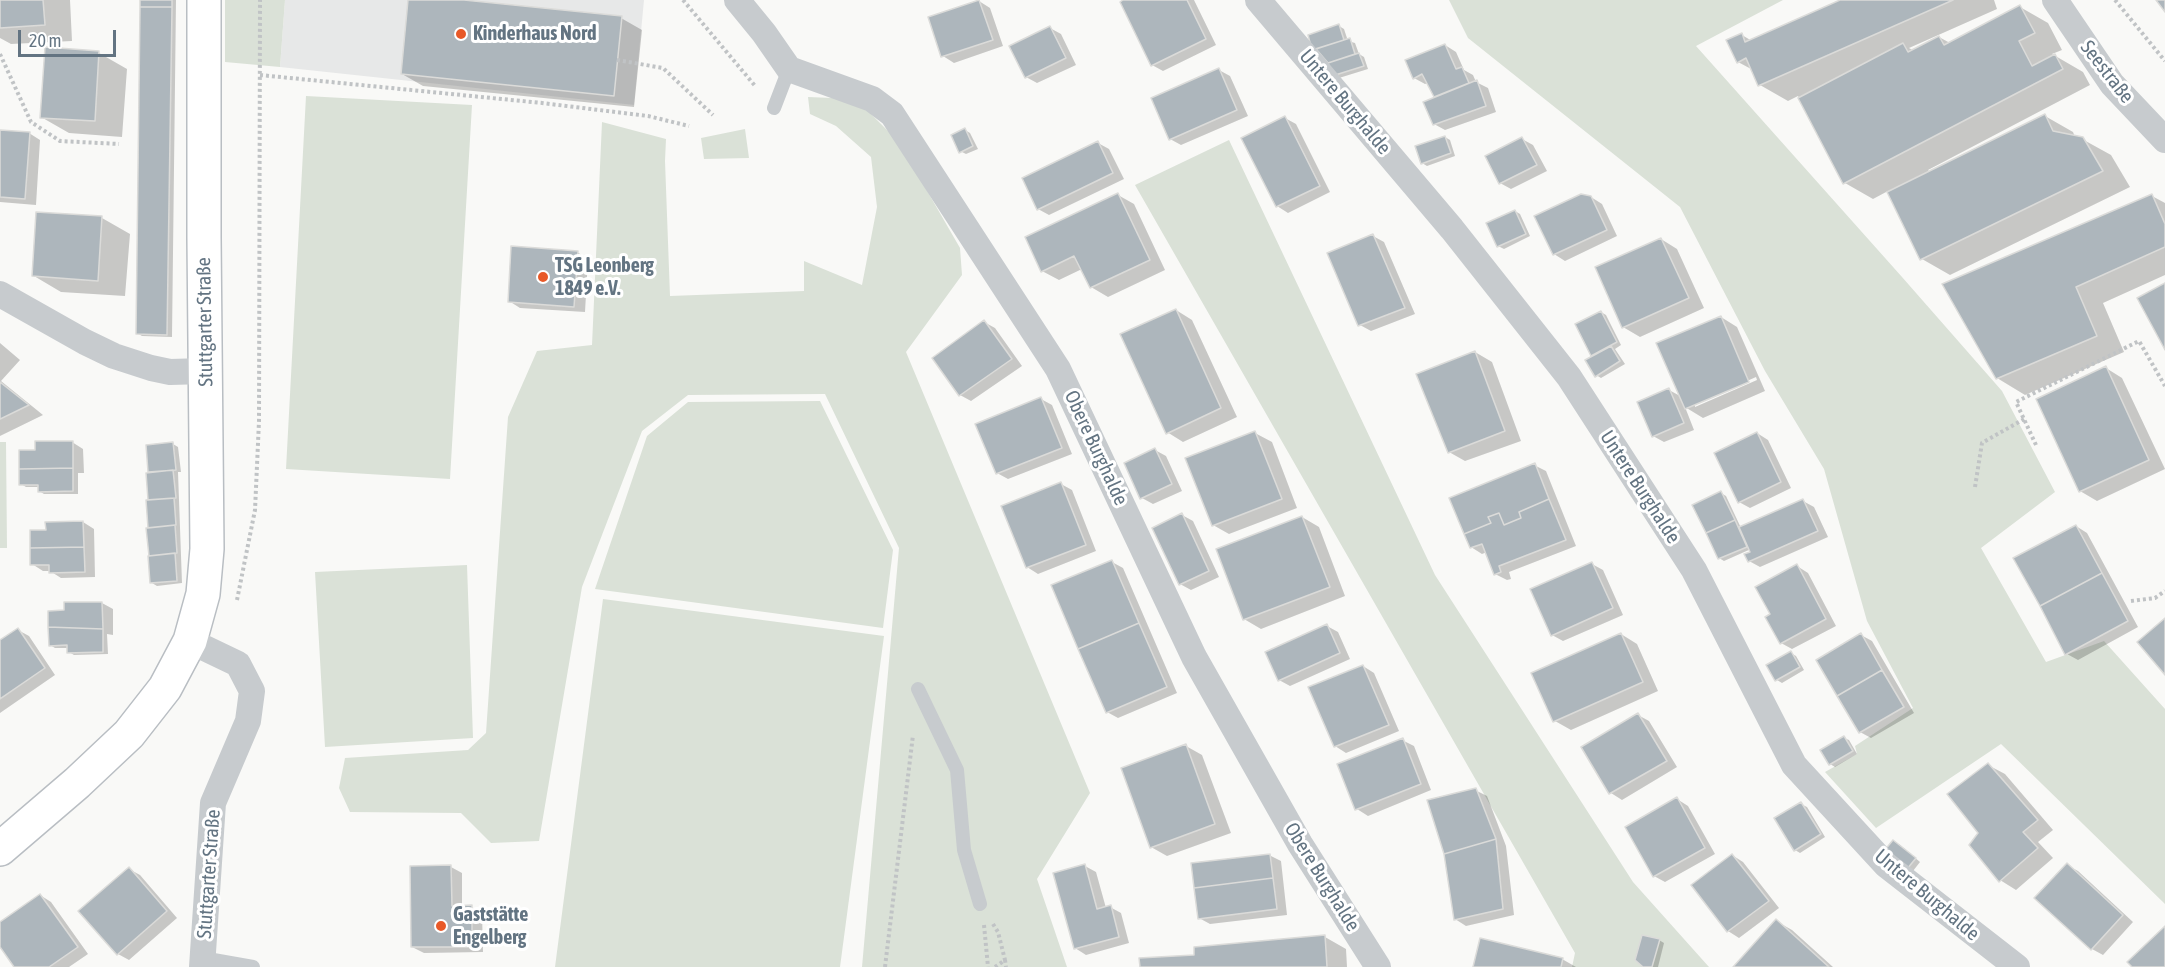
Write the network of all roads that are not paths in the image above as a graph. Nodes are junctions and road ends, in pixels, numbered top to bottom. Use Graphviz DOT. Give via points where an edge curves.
graph roads {
  1 [pos="204,0"];
  2 [pos="737,0"];
  3 [pos="1258,0"];
  4 [pos="2055,0"];
  5 [pos="789,69"];
  6 [pos="774,108"];
  7 [pos="2165,140"];
  8 [pos="0,294"];
  9 [pos="205,371"];
  10 [pos="190,641"];
  11 [pos="918,689"];
  12 [pos="0,849"];
  13 [pos="980,904"];
  14 [pos="202,963"];
  15 [pos="253,967"];
  16 [pos="1378,967"];
  17 [pos="2017,967"];
  1 -- 9 [label="main road, Stuttgarter Straße"];
  2 -- 5 [label="street"];
  3 -- 17 [label="street, Untere Burghalde" via="1452,230 1569,377 1694,570 1794,765 1886,865"];
  4 -- 7 [label="street, Seestraße" via="2112,84"];
  5 -- 6 [label="lane"];
  5 -- 16 [label="street, Obere Burghalde" via="872,99 892,114 1058,369 1194,657 1300,844"];
  8 -- 9 [label="street" via="114,356 170,372"];
  9 -- 10 [label="main road, Stuttgarter Straße" via="207,549 203,594"];
  10 -- 12 [label="main road, Stuttgarter Straße" via="165,688 129,734"];
  10 -- 14 [label="street, Stuttgarter Straße" via="238,664 252,691 248,720 213,802"];
  11 -- 13 [label="lane" via="957,770 964,850"];
  14 -- 15 [label="lane"];
}
